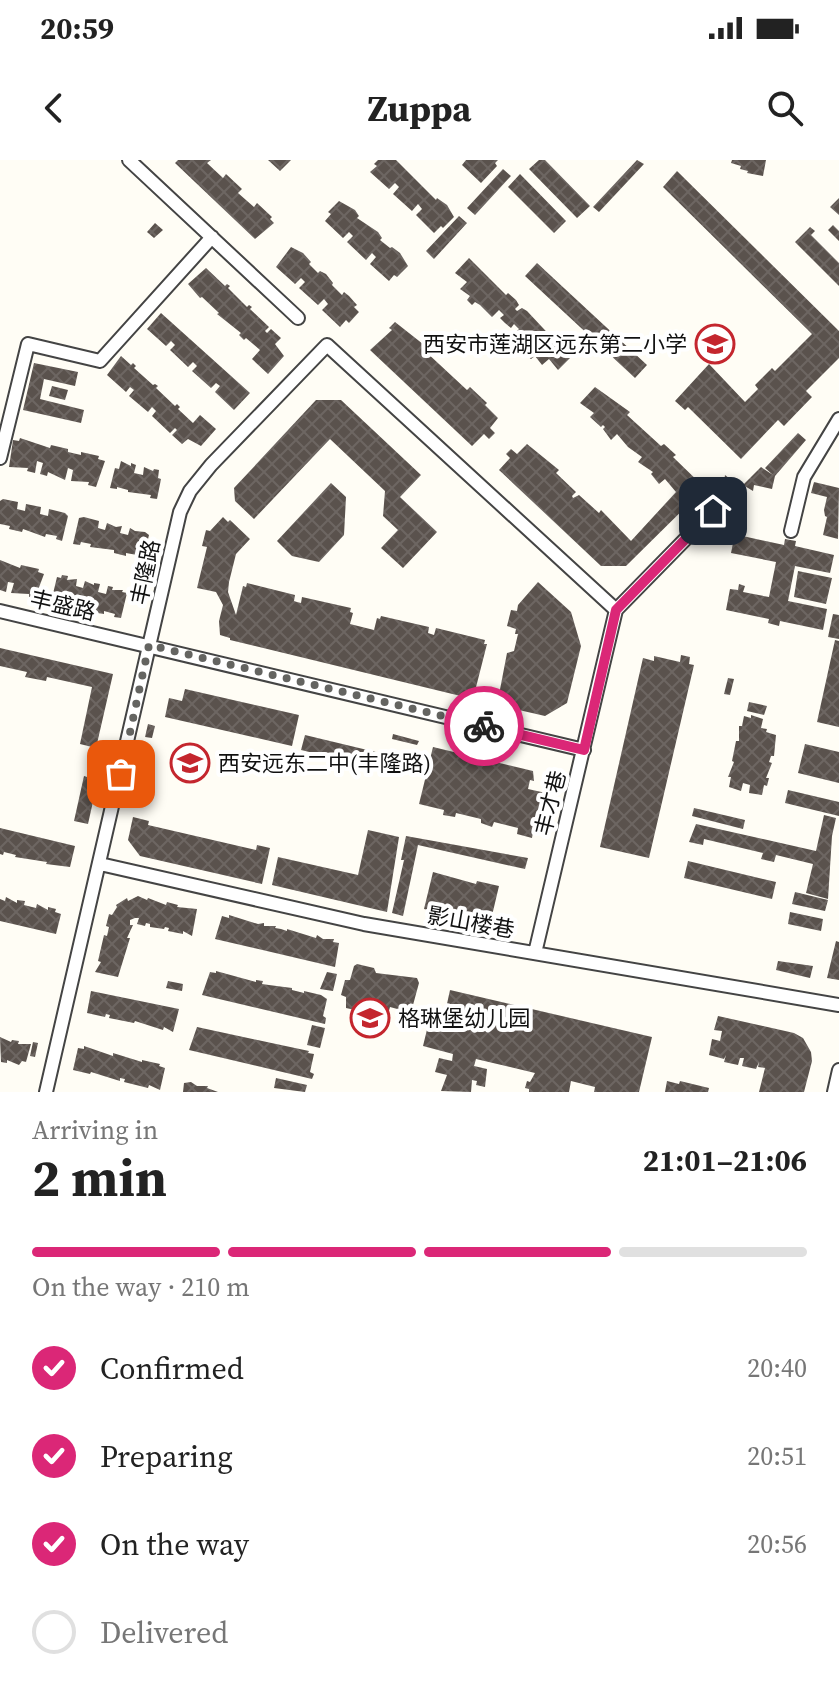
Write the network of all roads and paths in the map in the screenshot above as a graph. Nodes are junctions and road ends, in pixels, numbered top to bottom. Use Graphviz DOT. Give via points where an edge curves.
graph roads {
  1 [pos="129,160"];
  2 [pos="212,237"];
  3 [pos="298,318"];
  4 [pos="839,419"];
  5 [pos="0,458"];
  6 [pos="713,511"];
  7 [pos="791,531"];
  8 [pos="616,610"];
  9 [pos="0,611"];
  10 [pos="149,645"];
  11 [pos="584,750"];
  12 [pos="100,864"];
  13 [pos="535,953"];
  14 [pos="839,1005"];
  15 [pos="839,1070"];
  16 [pos="46,1092"];
  17 [pos="834,1092"];
  1 -- 2 [label="street"];
  2 -- 3 [label="street"];
  2 -- 5 [label="street" via="100,361 28,344"];
  4 -- 7 [label="street" via="804,477"];
  6 -- 8 [label="street"];
  8 -- 10 [label="street, 丰隆路" via="327,345 190,491 173,535"];
  8 -- 11 [label="street, 丰才巷"];
  9 -- 10 [label="street, 丰盛路"];
  10 -- 11 [label="street, 丰盛路"];
  10 -- 12 [label="street, 丰隆路"];
  11 -- 13 [label="street, 丰才巷"];
  12 -- 13 [label="street, 影山楼巷" via="364,924"];
  12 -- 16 [label="street, 丰隆路"];
  13 -- 14 [label="street, 影山楼巷"];
  15 -- 17 [label="street"];
}
